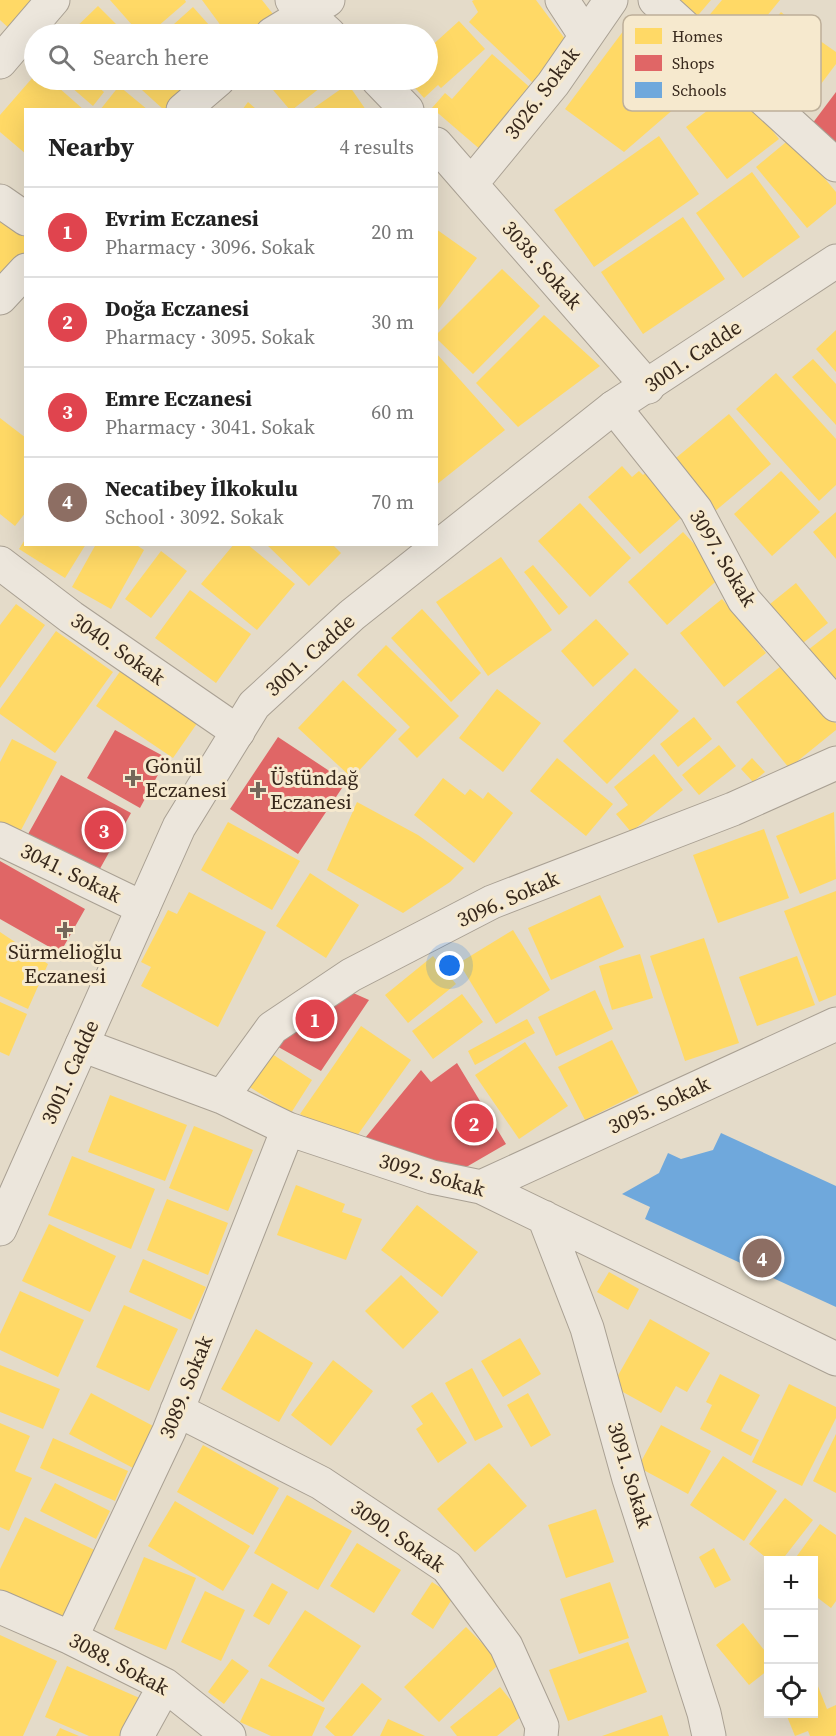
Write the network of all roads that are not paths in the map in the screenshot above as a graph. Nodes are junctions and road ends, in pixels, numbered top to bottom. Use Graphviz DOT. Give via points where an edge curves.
graph roads {
  1 [pos="53,0"];
  2 [pos="562,0"];
  3 [pos="611,0"];
  4 [pos="655,0"];
  5 [pos="308,4"];
  6 [pos="671,15"];
  7 [pos="32,24"];
  8 [pos="285,24"];
  9 [pos="322,24"];
  10 [pos="24,34"];
  11 [pos="585,35"];
  12 [pos="0,62"];
  13 [pos="206,90"];
  14 [pos="387,90"];
  15 [pos="185,108"];
  16 [pos="404,108"];
  17 [pos="777,111"];
  18 [pos="438,146"];
  19 [pos="836,165"];
  20 [pos="471,184"];
  21 [pos="0,201"];
  22 [pos="24,218"];
  23 [pos="836,261"];
  24 [pos="24,272"];
  25 [pos="0,298"];
  26 [pos="648,387"];
  27 [pos="614,407"];
  28 [pos="441,537"];
  29 [pos="431,546"];
  30 [pos="0,563"];
  31 [pos="836,705"];
  32 [pos="238,732"];
  33 [pos="836,764"];
  34 [pos="0,839"];
  35 [pos="142,908"];
  36 [pos="836,1024"];
  37 [pos="82,1045"];
  38 [pos="222,1097"];
  39 [pos="288,1129"];
  40 [pos="481,1187"];
  41 [pos="8,1190"];
  42 [pos="544,1217"];
  43 [pos="0,1229"];
  44 [pos="836,1359"];
  45 [pos="177,1410"];
  46 [pos="0,1607"];
  47 [pos="71,1638"];
  48 [pos="165,1685"];
  49 [pos="137,1736"];
  50 [pos="229,1736"];
  51 [pos="541,1736"];
  52 [pos="709,1736"];
  1 -- 7 [label="street"];
  2 -- 11 [label="street"];
  3 -- 11 [label="street, 3026. Sokak"];
  4 -- 6 [label="street"];
  5 -- 8 [label="street"];
  5 -- 9 [label="street"];
  10 -- 12 [label="street"];
  11 -- 20 [label="street, 3026. Sokak" via="553,84"];
  13 -- 15 [label="street"];
  14 -- 16 [label="street"];
  17 -- 19 [label="street"];
  18 -- 20 [label="street, 3038. Sokak"];
  20 -- 26 [label="street, 3038. Sokak"];
  21 -- 22 [label="street"];
  23 -- 26 [label="street, 3001. Cadde"];
  24 -- 25 [label="street"];
  26 -- 27 [label="street, 3001. Cadde"];
  27 -- 28 [label="street, 3001. Cadde"];
  27 -- 31 [label="street, 3097. Sokak" via="696,510 744,600"];
  29 -- 32 [label="street, 3001. Cadde" via="254,705"];
  30 -- 32 [label="street, 3040. Sokak"];
  32 -- 35 [label="street, 3001. Cadde" via="178,827"];
  33 -- 38 [label="street, 3096. Sokak" via="733,809 492,902 351,975 272,1028"];
  34 -- 35 [label="street, 3041. Sokak"];
  35 -- 37 [label="street, 3001. Cadde"];
  36 -- 40 [label="street, 3095. Sokak"];
  37 -- 38 [label="street, 3092. Sokak"];
  37 -- 41 [label="street, 3001. Cadde"];
  38 -- 39 [label="street, 3092. Sokak"];
  39 -- 40 [label="street, 3092. Sokak" via="432,1178"];
  39 -- 45 [label="street, 3089. Sokak"];
  40 -- 42 [label="street, 3092. Sokak"];
  41 -- 43 [label="street, 3001. Cadde"];
  42 -- 44 [label="street, 3092. Sokak"];
  42 -- 52 [label="street, 3091. Sokak" via="588,1328"];
  45 -- 47 [label="street, 3089. Sokak"];
  45 -- 51 [label="street, 3090. Sokak" via="321,1483 447,1567 506,1646 542,1726"];
  46 -- 47 [label="street, 3088. Sokak"];
  47 -- 48 [label="street, 3088. Sokak"];
  48 -- 49 [label="street"];
  48 -- 50 [label="street, 3088. Sokak"];
}
